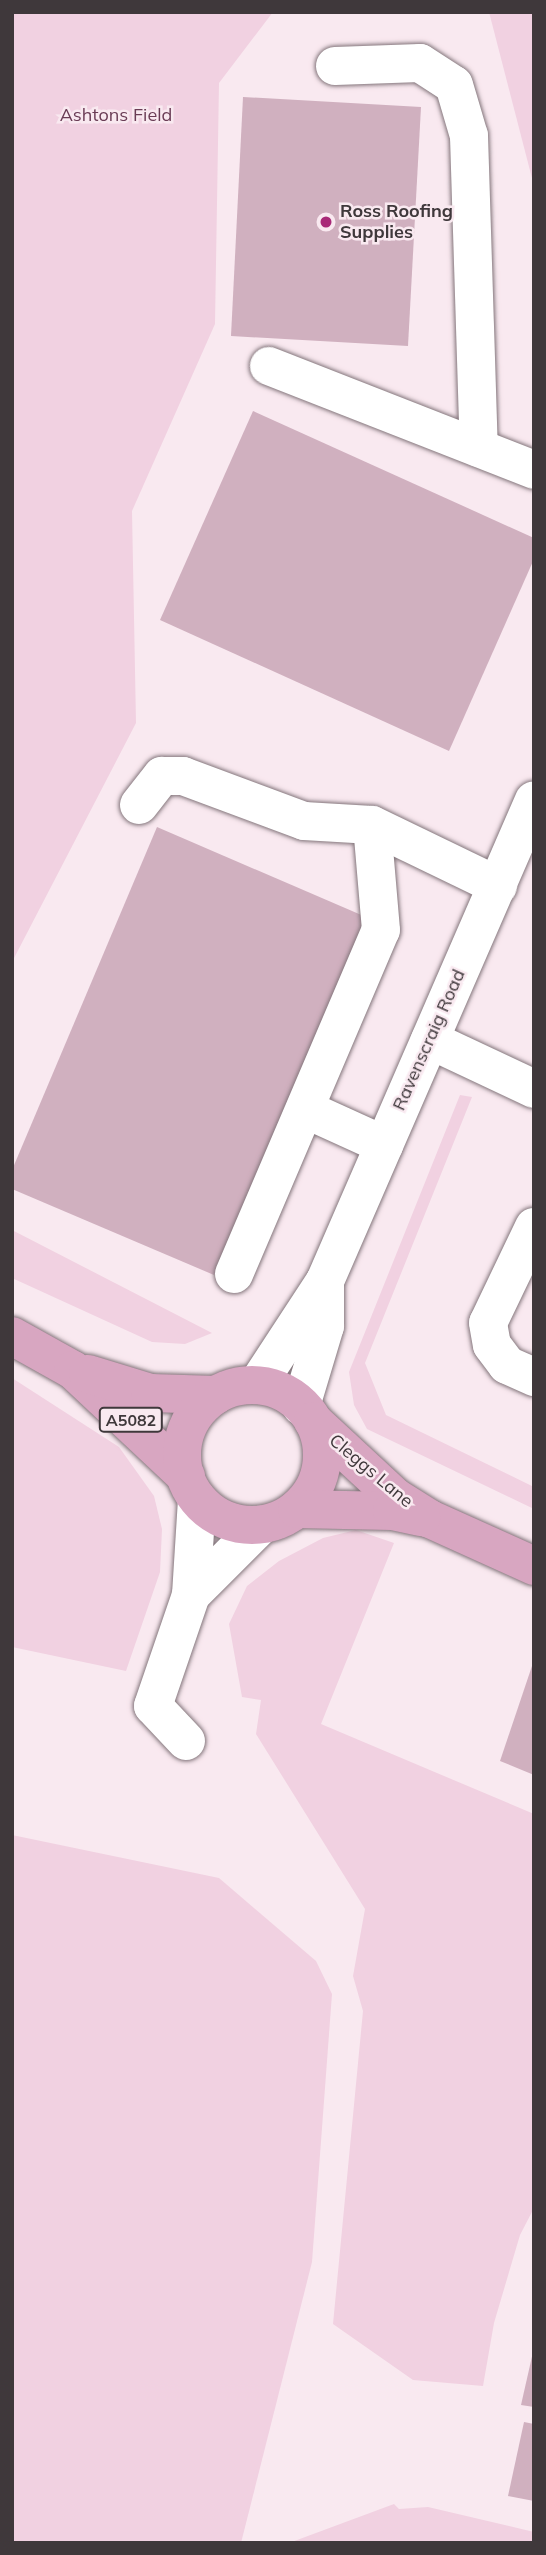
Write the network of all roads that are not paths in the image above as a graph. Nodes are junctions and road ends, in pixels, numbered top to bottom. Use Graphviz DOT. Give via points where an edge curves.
graph roads {
  1 [pos="335,65"];
  2 [pos="270,366"];
  3 [pos="479,448"];
  4 [pos="534,470"];
  5 [pos="534,800"];
  6 [pos="139,805"];
  7 [pos="372,825"];
  8 [pos="498,886"];
  9 [pos="430,1040"];
  10 [pos="534,1089"];
  11 [pos="305,1109"];
  12 [pos="384,1145"];
  13 [pos="534,1227"];
  14 [pos="234,1274"];
  15 [pos="325,1281"];
  16 [pos="12,1336"];
  17 [pos="73,1370"];
  18 [pos="534,1377"];
  19 [pos="257,1385"];
  20 [pos="216,1395"];
  21 [pos="307,1414"];
  22 [pos="191,1488"];
  23 [pos="297,1509"];
  24 [pos="430,1519"];
  25 [pos="261,1525"];
  26 [pos="534,1566"];
  27 [pos="191,1595"];
  28 [pos="186,1741"];
  1 -- 3 [label="street" via="420,63 454,85 469,136"];
  2 -- 3 [label="street"];
  3 -- 4 [label="street"];
  5 -- 8 [label="street, Ravenscraig Road"];
  6 -- 7 [label="street" via="162,776 183,776 304,821"];
  7 -- 8 [label="street"];
  7 -- 11 [label="street" via="381,930"];
  8 -- 9 [label="street, Ravenscraig Road"];
  9 -- 10 [label="street"];
  9 -- 12 [label="street, Ravenscraig Road"];
  11 -- 12 [label="street"];
  11 -- 14 [label="street"];
  12 -- 15 [label="street, Ravenscraig Road"];
  13 -- 18 [label="street" via="488,1323 492,1345 507,1365"];
  15 -- 19 [label="street, Ravenscraig Road"];
  15 -- 21 [label="street, Ravenscraig Road" via="325,1326"];
  16 -- 17 [label="main road, A5082"];
  17 -- 20 [label="main road, A5082" via="150,1393"];
  17 -- 22 [label="main road, A5082"];
  19 -- 20 [label="main road, A5082"];
  19 -- 21 [label="main road" via="278,1390"];
  20 -- 22 [label="main road, A5082" via="188,1427 183,1445"];
  21 -- 23 [label="main road" via="321,1444 321,1468 313,1490"];
  21 -- 24 [label="main road, Cleggs Lane" via="395,1496"];
  22 -- 25 [label="main road, A5082" via="215,1515 237,1524"];
  22 -- 27 [label="street"];
  23 -- 24 [label="main road, Cleggs Lane" via="392,1511"];
  23 -- 25 [label="main road"];
  24 -- 26 [label="main road, Cleggs Lane"];
  25 -- 27 [label="street"];
  27 -- 28 [label="street" via="153,1706"];
}
